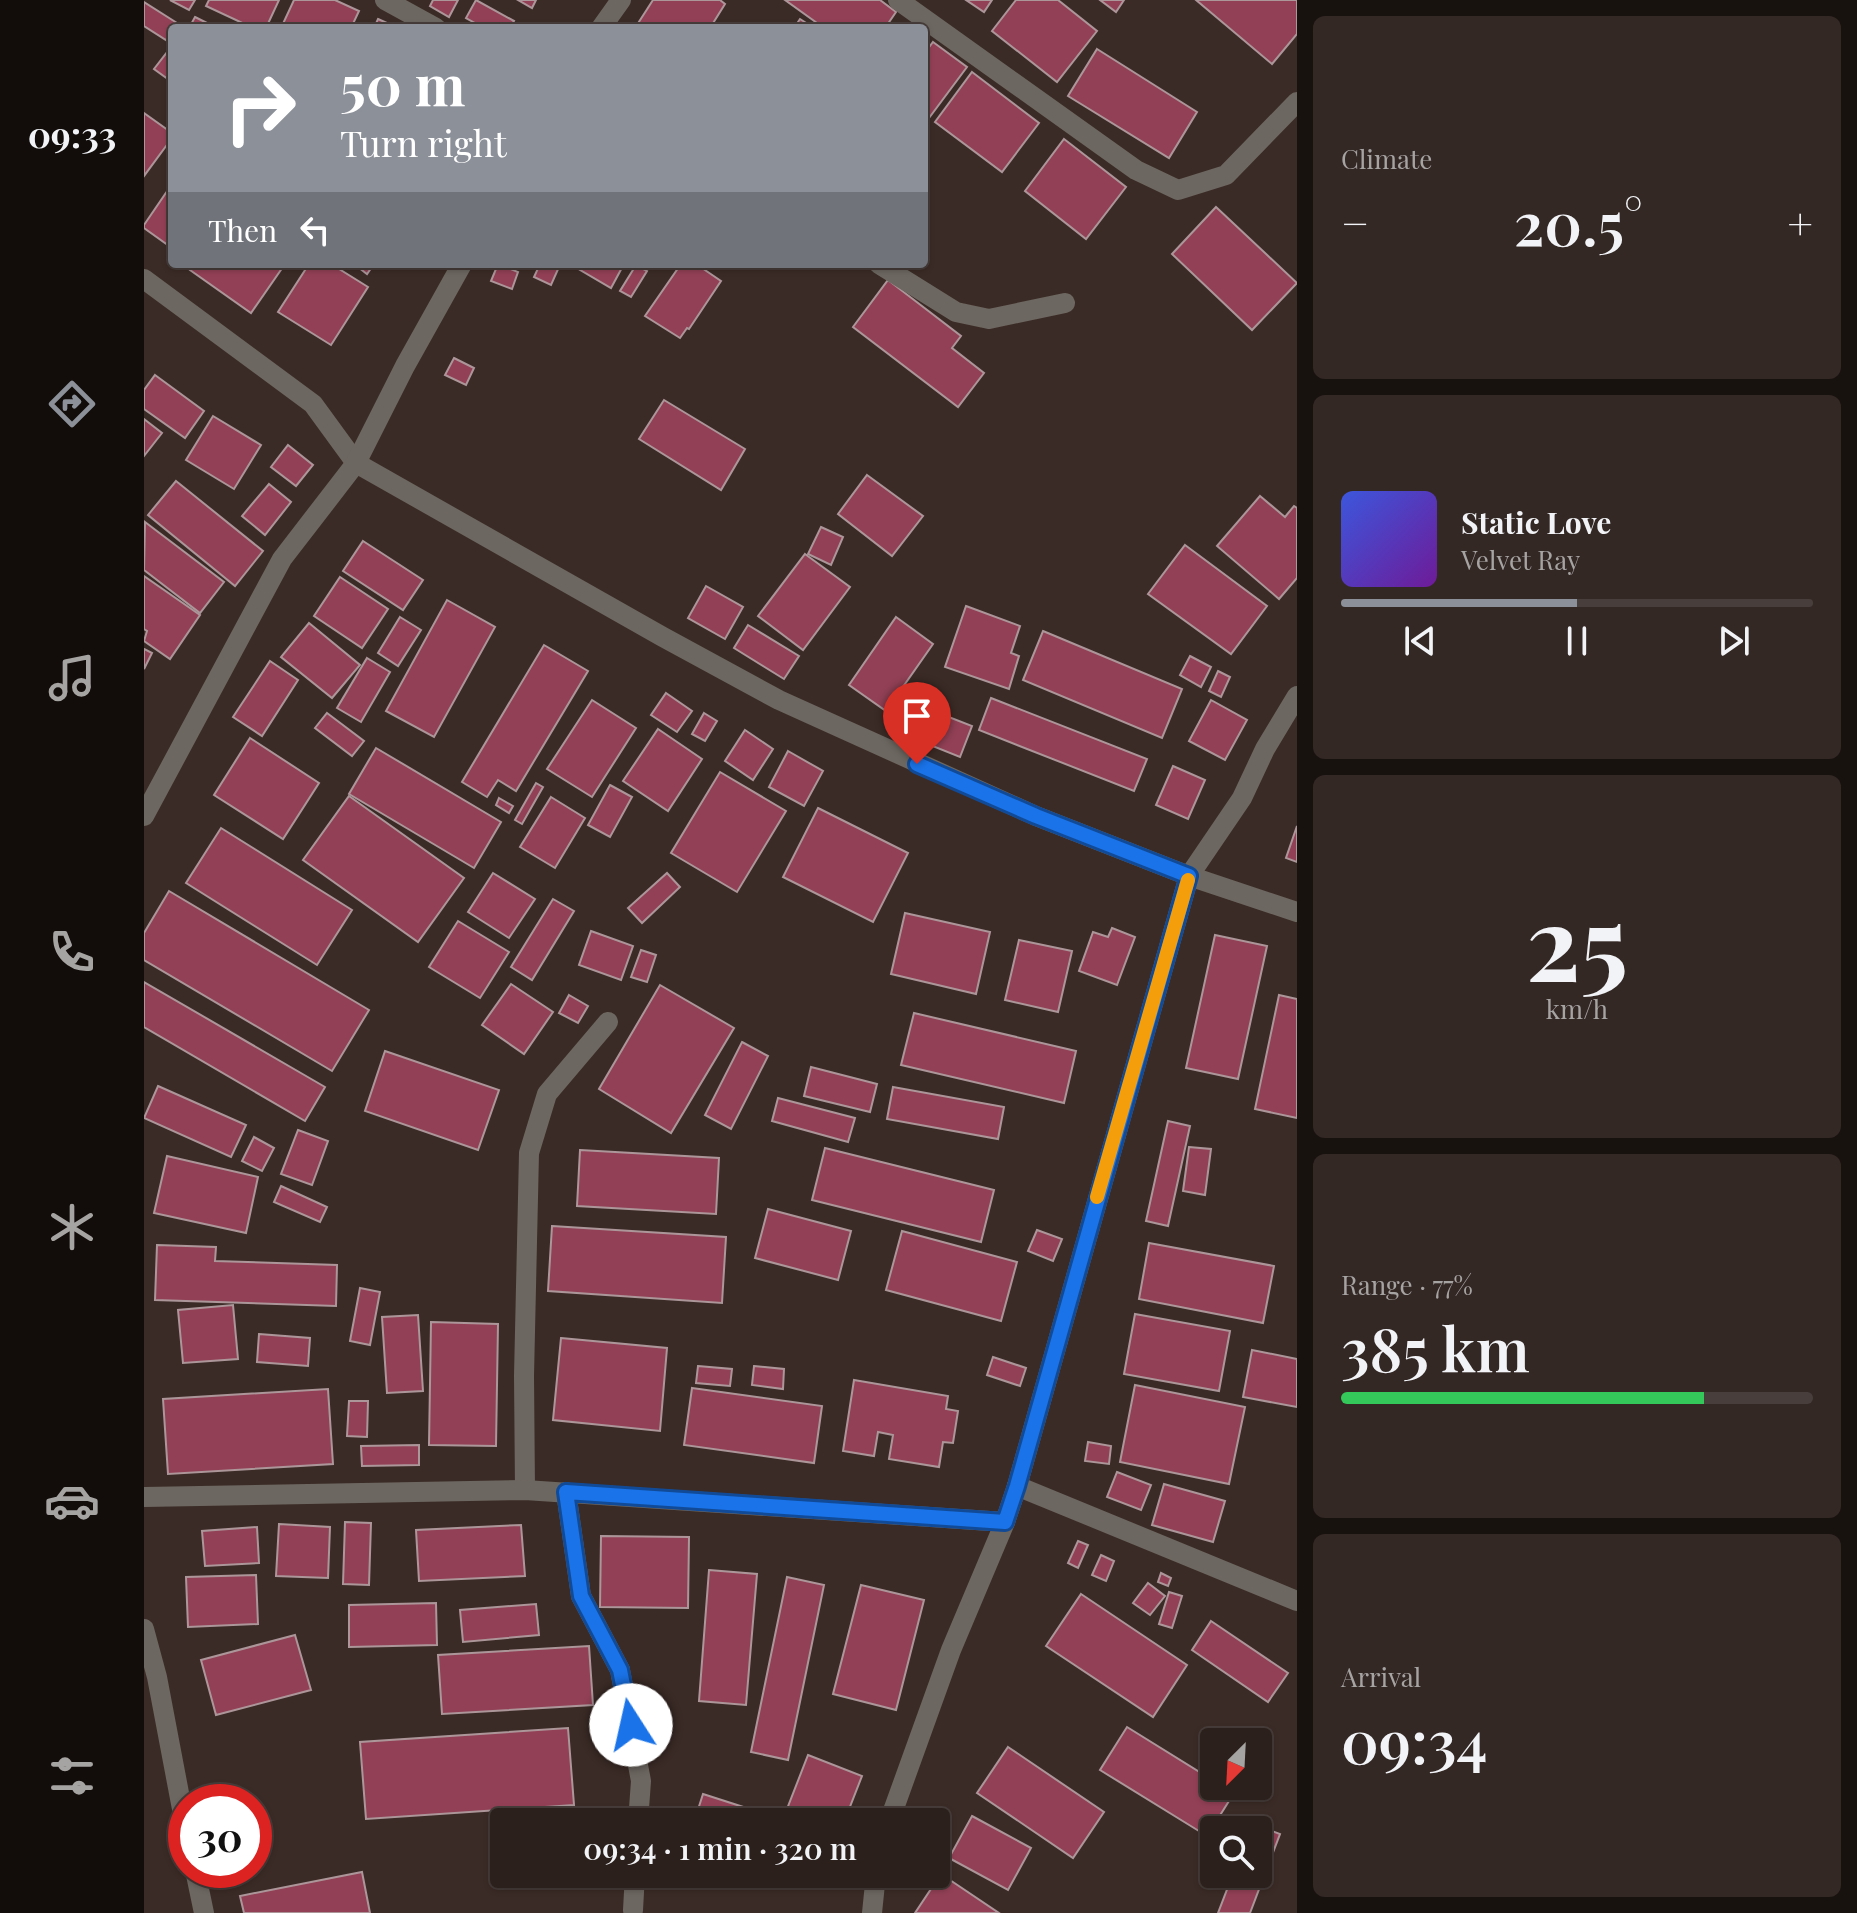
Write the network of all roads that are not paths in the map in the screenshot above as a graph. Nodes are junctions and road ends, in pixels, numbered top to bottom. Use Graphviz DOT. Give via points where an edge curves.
graph roads {
  1 [pos="385,0"];
  2 [pos="621,0"];
  3 [pos="898,0"];
  4 [pos="429,24"];
  5 [pos="604,24"];
  6 [pos="1297,102"];
  7 [pos="460,268"];
  8 [pos="885,268"];
  9 [pos="144,279"];
  10 [pos="1065,303"];
  11 [pos="356,463"];
  12 [pos="1297,696"];
  13 [pos="144,816"];
  14 [pos="1189,876"];
  15 [pos="1297,912"];
  16 [pos="608,1022"];
  17 [pos="1017,1486"];
  18 [pos="525,1490"];
  19 [pos="566,1492"];
  20 [pos="144,1497"];
  21 [pos="1005,1522"];
  22 [pos="1297,1601"];
  23 [pos="144,1629"];
  24 [pos="177,1784"];
  25 [pos="639,1808"];
  26 [pos="894,1808"];
  27 [pos="199,1888"];
  28 [pos="634,1888"];
  29 [pos="875,1888"];
  30 [pos="633,1910"];
  31 [pos="204,1913"];
  32 [pos="872,1913"];
  1 -- 4 [label="street"];
  2 -- 5 [label="street"];
  3 -- 6 [label="street" via="1136,170 1178,190 1226,175"];
  7 -- 11 [label="street"];
  8 -- 10 [label="street" via="956,312 989,319"];
  9 -- 11 [label="street" via="313,404"];
  11 -- 13 [label="street" via="282,559"];
  11 -- 14 [label="street" via="779,700 1022,810"];
  12 -- 14 [label="street" via="1242,798"];
  14 -- 15 [label="street"];
  14 -- 17 [label="street"];
  16 -- 18 [label="street" via="547,1094 529,1153"];
  17 -- 21 [label="street"];
  17 -- 22 [label="street"];
  18 -- 19 [label="street"];
  18 -- 20 [label="street"];
  19 -- 21 [label="street"];
  19 -- 25 [label="street" via="581,1596 620,1670 641,1781"];
  21 -- 26 [label="street" via="951,1650"];
  23 -- 24 [label="street"];
  27 -- 31 [label="street"];
  28 -- 30 [label="street"];
  29 -- 32 [label="street"];
}
